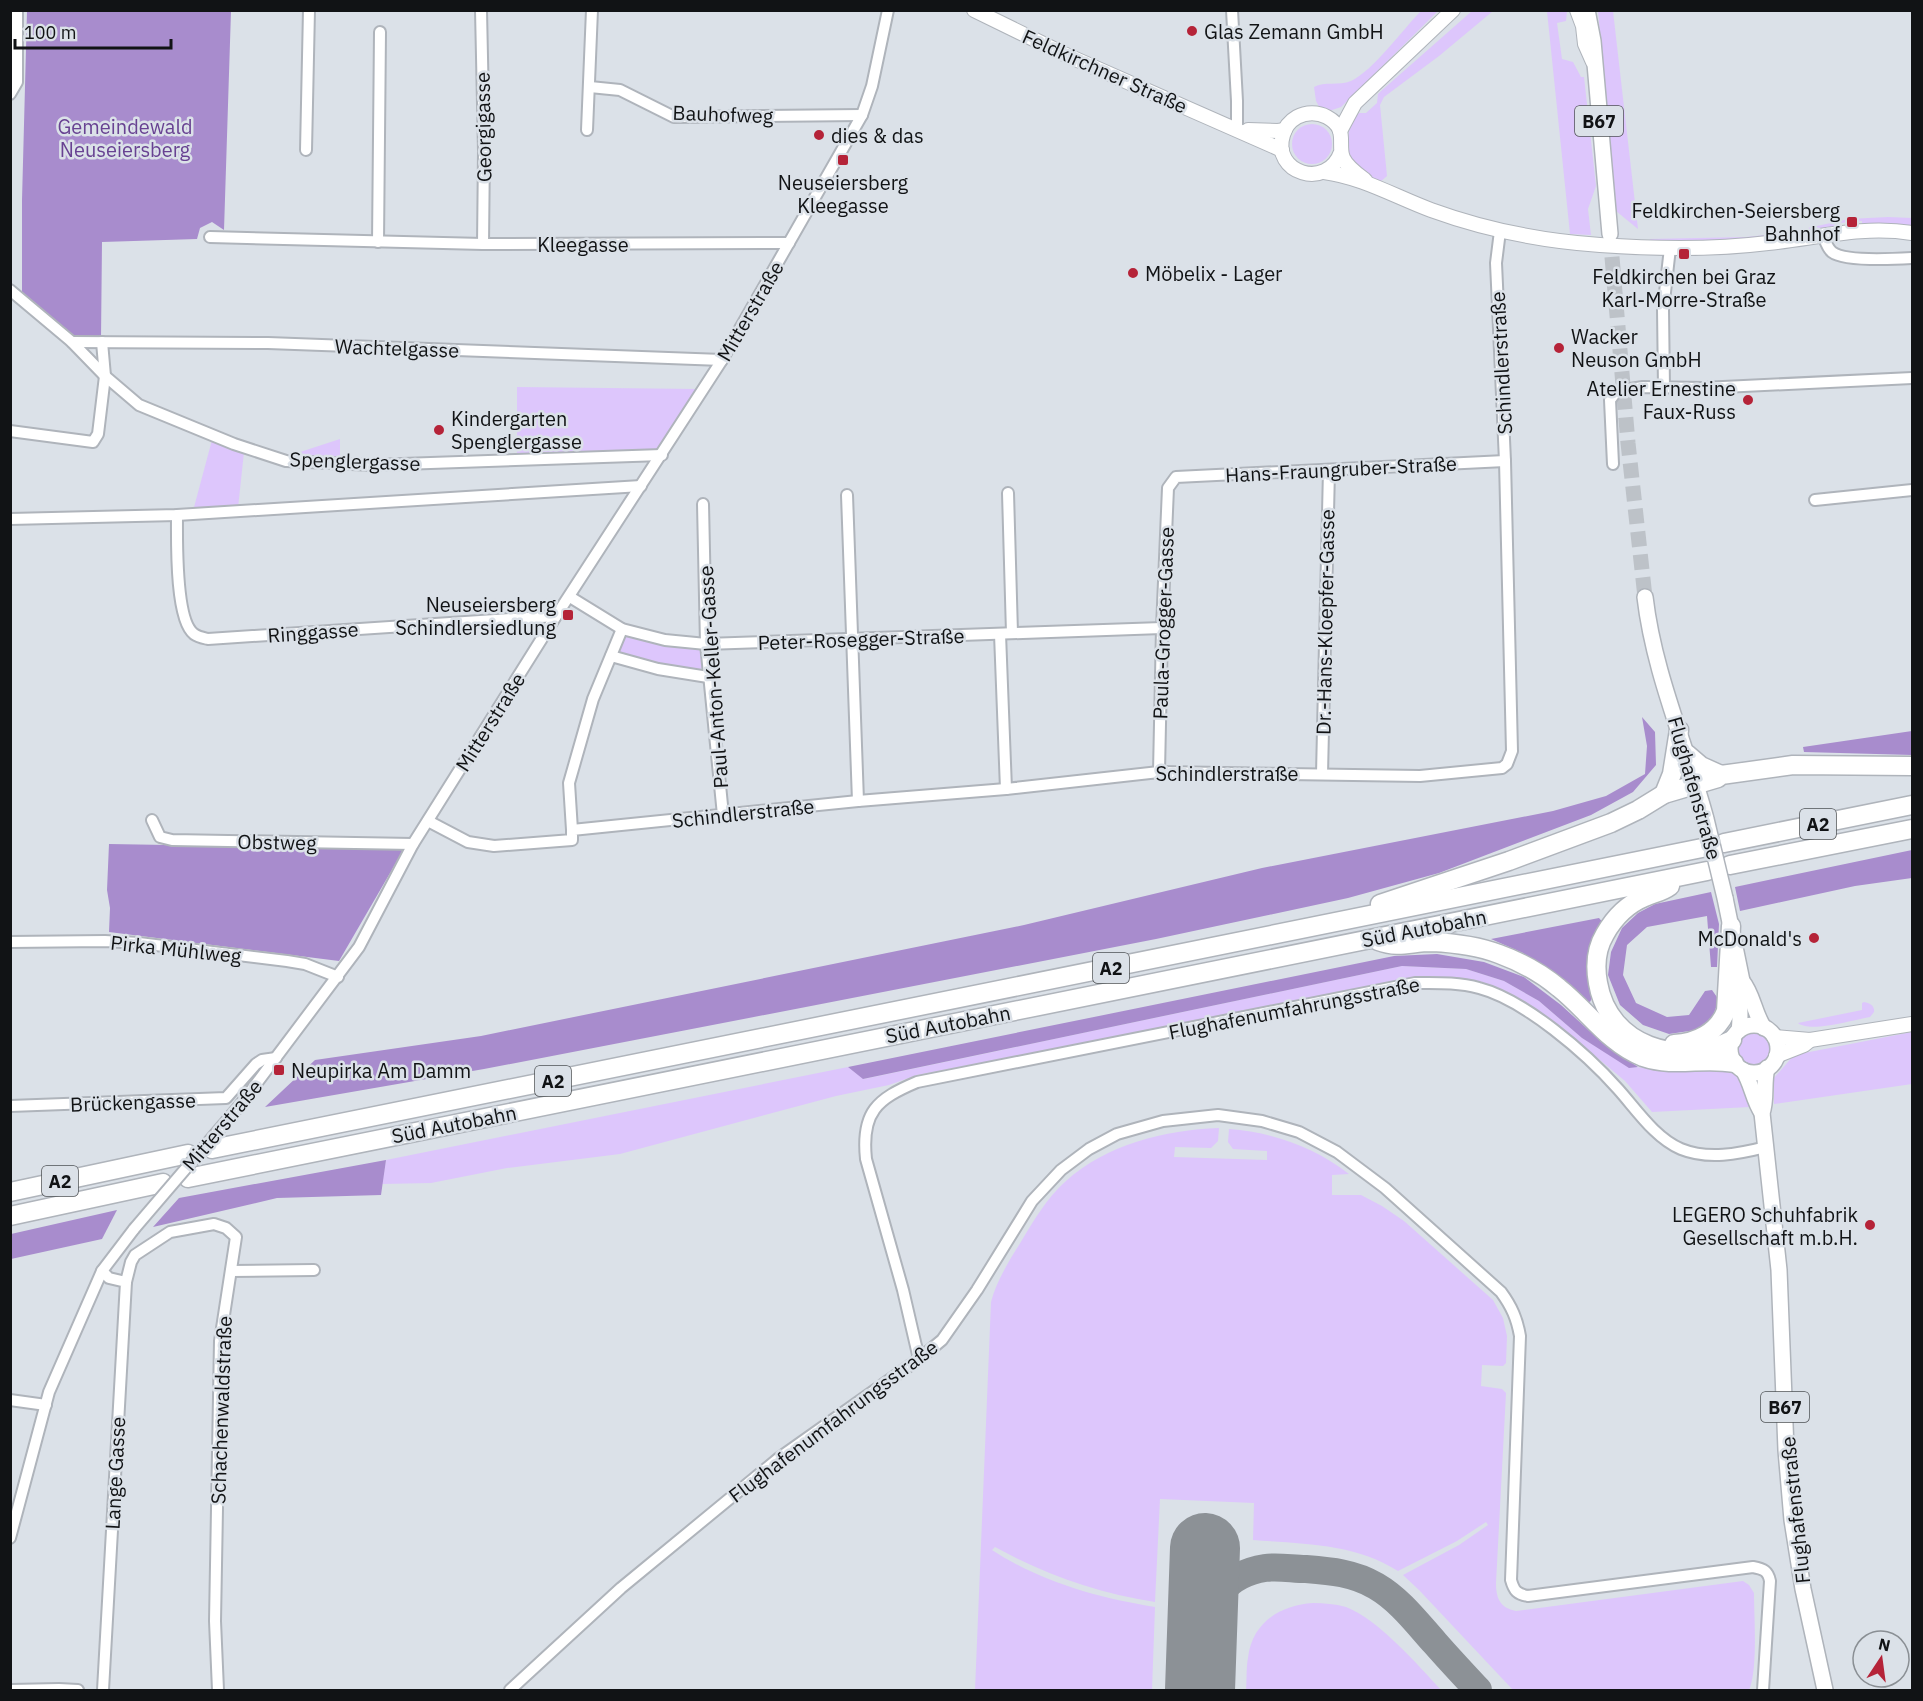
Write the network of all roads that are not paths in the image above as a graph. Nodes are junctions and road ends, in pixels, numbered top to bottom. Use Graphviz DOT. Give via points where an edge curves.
graph roads {
  1 [pos="17,10"];
  2 [pos="309,10"];
  3 [pos="481,10"];
  4 [pos="592,10"];
  5 [pos="888,10"];
  6 [pos="974,10"];
  7 [pos="1232,10"];
  8 [pos="1463,10"];
  9 [pos="1577,10"];
  10 [pos="1587,10"];
  11 [pos="1594,10"];
  12 [pos="1449,15"];
  13 [pos="380,32"];
  14 [pos="1593,41"];
  15 [pos="1594,65"];
  16 [pos="590,87"];
  17 [pos="10,94"];
  18 [pos="1355,103"];
  19 [pos="862,115"];
  20 [pos="1327,117"];
  21 [pos="1237,129"];
  22 [pos="587,130"];
  23 [pos="1285,130"];
  24 [pos="1340,131"];
  25 [pos="306,150"];
  26 [pos="1282,150"];
  27 [pos="1341,152"];
  28 [pos="1324,172"];
  29 [pos="1372,185"];
  30 [pos="1500,231"];
  31 [pos="1912,233"];
  32 [pos="1610,234"];
  33 [pos="1823,235"];
  34 [pos="210,237"];
  35 [pos="378,242"];
  36 [pos="789,243"];
  37 [pos="483,244"];
  38 [pos="1670,248"];
  39 [pos="1912,258"];
  40 [pos="10,290"];
  41 [pos="72,342"];
  42 [pos="102,342"];
  43 [pos="722,360"];
  44 [pos="105,376"];
  45 [pos="1912,378"];
  46 [pos="1664,388"];
  47 [pos="10,431"];
  48 [pos="662,455"];
  49 [pos="1505,460"];
  50 [pos="1613,464"];
  51 [pos="1329,470"];
  52 [pos="1176,477"];
  53 [pos="641,486"];
  54 [pos="1912,490"];
  55 [pos="1008,493"];
  56 [pos="848,495"];
  57 [pos="1815,500"];
  58 [pos="703,504"];
  59 [pos="177,515"];
  60 [pos="10,519"];
  61 [pos="570,597"];
  62 [pos="1645,597"];
  63 [pos="556,616"];
  64 [pos="1162,627"];
  65 [pos="622,629"];
  66 [pos="1012,633"];
  67 [pos="1000,634"];
  68 [pos="851,640"];
  69 [pos="706,644"];
  70 [pos="611,656"];
  71 [pos="708,676"];
  72 [pos="1679,730"];
  73 [pos="1687,754"];
  74 [pos="1912,766"];
  75 [pos="1159,772"];
  76 [pos="1322,774"];
  77 [pos="1721,775"];
  78 [pos="1697,785"];
  79 [pos="1006,789"];
  80 [pos="1664,794"];
  81 [pos="858,801"];
  82 [pos="1912,805"];
  83 [pos="723,815"];
  84 [pos="152,820"];
  85 [pos="428,821"];
  86 [pos="1912,829"];
  87 [pos="572,831"];
  88 [pos="1724,843"];
  89 [pos="413,844"];
  90 [pos="1702,848"];
  91 [pos="1730,866"];
  92 [pos="1707,871"];
  93 [pos="1681,876"];
  94 [pos="1328,924"];
  95 [pos="1731,926"];
  96 [pos="1370,938"];
  97 [pos="10,942"];
  98 [pos="338,977"];
  99 [pos="1742,981"];
  100 [pos="1912,1024"];
  101 [pos="1769,1032"];
  102 [pos="1735,1035"];
  103 [pos="1810,1040"];
  104 [pos="1648,1045"];
  105 [pos="276,1058"];
  106 [pos="1772,1062"];
  107 [pos="1739,1066"];
  108 [pos="10,1106"];
  109 [pos="1762,1113"];
  110 [pos="1766,1147"];
  111 [pos="212,1149"];
  112 [pos="188,1154"];
  113 [pos="188,1178"];
  114 [pos="163,1183"];
  115 [pos="10,1192"];
  116 [pos="10,1216"];
  117 [pos="314,1270"];
  118 [pos="102,1271"];
  119 [pos="231,1271"];
  120 [pos="126,1282"];
  121 [pos="919,1359"];
  122 [pos="10,1400"];
  123 [pos="46,1405"];
  124 [pos="10,1538"];
  125 [pos="10,1690"];
  126 [pos="78,1690"];
  127 [pos="103,1690"];
  128 [pos="218,1690"];
  129 [pos="510,1690"];
  130 [pos="1763,1690"];
  131 [pos="1825,1690"];
  1 -- 17 [label="street" via="17,82"];
  2 -- 25 [label="street"];
  3 -- 37 [label="street, Georgigasse"];
  4 -- 16 [label="street"];
  5 -- 19 [label="street, Mitterstraße"];
  6 -- 21 [label="street, Feldkirchner Straße"];
  7 -- 21 [label="street"];
  8 -- 12 [label="street"];
  9 -- 15 [label="street"];
  10 -- 14 [label="main road, B67"];
  11 -- 14 [label="main road, B67"];
  12 -- 18 [label="street"];
  13 -- 35 [label="street"];
  14 -- 15 [label="main road, B67"];
  15 -- 32 [label="main road, B67"];
  16 -- 19 [label="street, Bauhofweg" via="620,90 674,117"];
  16 -- 22 [label="street"];
  18 -- 20 [label="street"];
  18 -- 24 [label="street"];
  19 -- 36 [label="street, Mitterstraße"];
  20 -- 23 [label="street" via="1315,113 1301,115"];
  20 -- 24 [label="street"];
  21 -- 23 [label="street, Feldkirchner Straße"];
  21 -- 26 [label="street, Feldkirchner Straße"];
  23 -- 26 [label="street"];
  24 -- 27 [label="street"];
  26 -- 28 [label="street" via="1290,165 1300,172"];
  27 -- 28 [label="street" via="1337,162"];
  27 -- 29 [label="street" via="1349,167"];
  28 -- 29 [label="street"];
  29 -- 30 [label="street" via="1462,221"];
  30 -- 38 [label="street" via="1563,242"];
  30 -- 49 [label="street, Schindlerstraße" via="1496,263"];
  31 -- 33 [label="street" via="1871,230"];
  33 -- 38 [label="street" via="1758,244"];
  33 -- 39 [label="street" via="1829,250 1838,255"];
  34 -- 35 [label="street, Kleegasse"];
  35 -- 37 [label="street, Kleegasse"];
  36 -- 37 [label="street, Kleegasse"];
  36 -- 43 [label="street, Mitterstraße"];
  38 -- 46 [label="street" via="1663,310"];
  40 -- 41 [label="street, Spenglergasse"];
  41 -- 42 [label="street, Wachtelgasse"];
  41 -- 44 [label="street, Spenglergasse"];
  42 -- 43 [label="street, Wachtelgasse" via="268,343"];
  42 -- 44 [label="street"];
  43 -- 48 [label="street, Mitterstraße"];
  44 -- 47 [label="street" via="98,434 93,442"];
  44 -- 48 [label="street, Spenglergasse" via="139,405 286,461 373,465"];
  45 -- 46 [label="street"];
  46 -- 50 [label="street" via="1628,388 1613,395"];
  48 -- 53 [label="street, Mitterstraße"];
  49 -- 51 [label="street, Hans-Fraungruber-Straße"];
  49 -- 76 [label="street, Schindlerstraße" via="1512,751 1507,764 1502,768 1420,776"];
  51 -- 52 [label="street, Hans-Fraungruber-Straße"];
  51 -- 76 [label="street, Dr.-Hans-Kloepfer-Gasse"];
  52 -- 64 [label="street, Paula-Grogger-Gasse" via="1168,488"];
  53 -- 59 [label="street"];
  53 -- 61 [label="street, Mitterstraße"];
  54 -- 57 [label="street"];
  55 -- 66 [label="street"];
  56 -- 68 [label="street"];
  58 -- 69 [label="street, Paul-Anton-Keller-Gasse"];
  59 -- 60 [label="street"];
  59 -- 63 [label="street, Ringgasse" via="183,612 195,635 208,639"];
  61 -- 63 [label="street, Mitterstraße"];
  61 -- 65 [label="street, Peter-Rosegger-Straße"];
  62 -- 72 [label="main road, Flughafenstraße / B67" via="1658,670"];
  63 -- 85 [label="street, Mitterstraße"];
  64 -- 66 [label="street, Peter-Rosegger-Straße"];
  64 -- 75 [label="street, Paula-Grogger-Gasse"];
  65 -- 69 [label="street, Peter-Rosegger-Straße" via="665,640"];
  65 -- 70 [label="street"];
  66 -- 67 [label="street, Peter-Rosegger-Straße"];
  67 -- 68 [label="street, Peter-Rosegger-Straße"];
  67 -- 79 [label="street"];
  68 -- 69 [label="street, Peter-Rosegger-Straße"];
  68 -- 81 [label="street"];
  69 -- 71 [label="street, Paul-Anton-Keller-Gasse"];
  70 -- 71 [label="street" via="657,669"];
  70 -- 87 [label="street" via="593,699 569,783"];
  71 -- 83 [label="street, Paul-Anton-Keller-Gasse"];
  72 -- 73 [label="main road, Flughafenstraße / B67"];
  72 -- 80 [label="highway" via="1672,774"];
  73 -- 77 [label="highway"];
  73 -- 78 [label="main road, Flughafenstraße / B67"];
  74 -- 77 [label="highway" via="1793,765"];
  75 -- 76 [label="street, Schindlerstraße"];
  75 -- 79 [label="street, Schindlerstraße"];
  77 -- 78 [label="highway"];
  78 -- 80 [label="highway"];
  78 -- 95 [label="main road, Flughafenstraße / B67, bridge"];
  79 -- 81 [label="street, Schindlerstraße"];
  80 -- 94 [label="highway" via="1601,827"];
  81 -- 83 [label="street, Schindlerstraße"];
  82 -- 88 [label="highway, A2"];
  83 -- 87 [label="street, Schindlerstraße"];
  84 -- 89 [label="street, Obstweg" via="160,837 172,840"];
  85 -- 87 [label="street, Schindlerstraße" via="468,842 494,846 572,840"];
  85 -- 89 [label="street, Mitterstraße"];
  86 -- 91 [label="highway, A2"];
  89 -- 98 [label="street, Mitterstraße" via="359,947"];
  90 -- 94 [label="highway, Süd Autobahn / A2"];
  92 -- 93 [label="highway, Süd Autobahn / A2"];
  93 -- 96 [label="highway, Süd Autobahn / A2"];
  93 -- 104 [label="highway" via="1663,891 1644,897 1622,912 1605,934 1598,953 1597,976 1611,1018"];
  94 -- 111 [label="highway, Süd Autobahn / A2"];
  95 -- 99 [label="main road, Flughafenstraße / B67"];
  95 -- 104 [label="highway" via="1722,1022 1709,1035 1679,1044"];
  96 -- 107 [label="highway" via="1392,946 1442,943 1498,954 1528,966 1559,988 1622,1046 1642,1056 1662,1062 1723,1061"];
  96 -- 113 [label="highway, Süd Autobahn / A2"];
  97 -- 98 [label="street, Pirka Mühlweg" via="139,943 305,964"];
  98 -- 105 [label="street, Mitterstraße"];
  99 -- 101 [label="main road, Flughafenstraße / B67" via="1757,1016"];
  99 -- 102 [label="main road, Flughafenstraße / B67" via="1741,1019"];
  100 -- 103 [label="street"];
  101 -- 102 [label="main road" via="1755,1025"];
  101 -- 103 [label="street" via="1784,1039"];
  101 -- 106 [label="main road, Flughafenstraße / B67" via="1778,1045"];
  102 -- 104 [label="highway" via="1716,1048 1694,1052"];
  102 -- 107 [label="main road, Flughafenstraße / B67" via="1730,1053"];
  103 -- 106 [label="street"];
  105 -- 108 [label="street, Brückengasse" via="256,1064 226,1098"];
  105 -- 118 [label="street, Mitterstraße, bridge"];
  106 -- 107 [label="main road" via="1760,1072"];
  106 -- 109 [label="main road, Flughafenstraße / B67" via="1765,1079"];
  107 -- 109 [label="main road, Flughafenstraße / B67"];
  109 -- 110 [label="main road, Flughafenstraße / B67"];
  110 -- 121 [label="street, Flughafenumfahrungsstraße" via="1708,1155 1680,1149 1658,1134 1608,1077 1556,1031 1518,1005 1480,988 1446,983 1415,983 917,1082 879,1102 867,1122 864,1140"];
  110 -- 131 [label="main road, Flughafenstraße / B67" via="1779,1270 1792,1520"];
  112 -- 115 [label="highway, A2"];
  114 -- 116 [label="highway, A2"];
  117 -- 119 [label="street"];
  118 -- 120 [label="street" via="109,1278"];
  118 -- 123 [label="street, Mitterstraße"];
  119 -- 120 [label="street, Schachenwaldstraße" via="236,1237 214,1224 170,1232 143,1248 131,1262"];
  119 -- 128 [label="street, Schachenwaldstraße" via="220,1341 215,1621"];
  120 -- 127 [label="street, Lange Gasse"];
  121 -- 129 [label="street, Flughafenumfahrungsstraße" via="779,1458 621,1588"];
  121 -- 130 [label="street, Flughafenumfahrungsstraße" via="951,1330 1032,1201 1061,1170 1089,1149 1117,1134 1163,1120 1218,1115 1299,1132 1337,1152 1385,1188 1502,1292 1517,1318 1520,1336 1513,1590 1528,1596 1754,1567 1764,1569 1770,1581"];
  122 -- 123 [label="street"];
  123 -- 124 [label="street, Mitterstraße"];
  125 -- 126 [label="street"];
}
